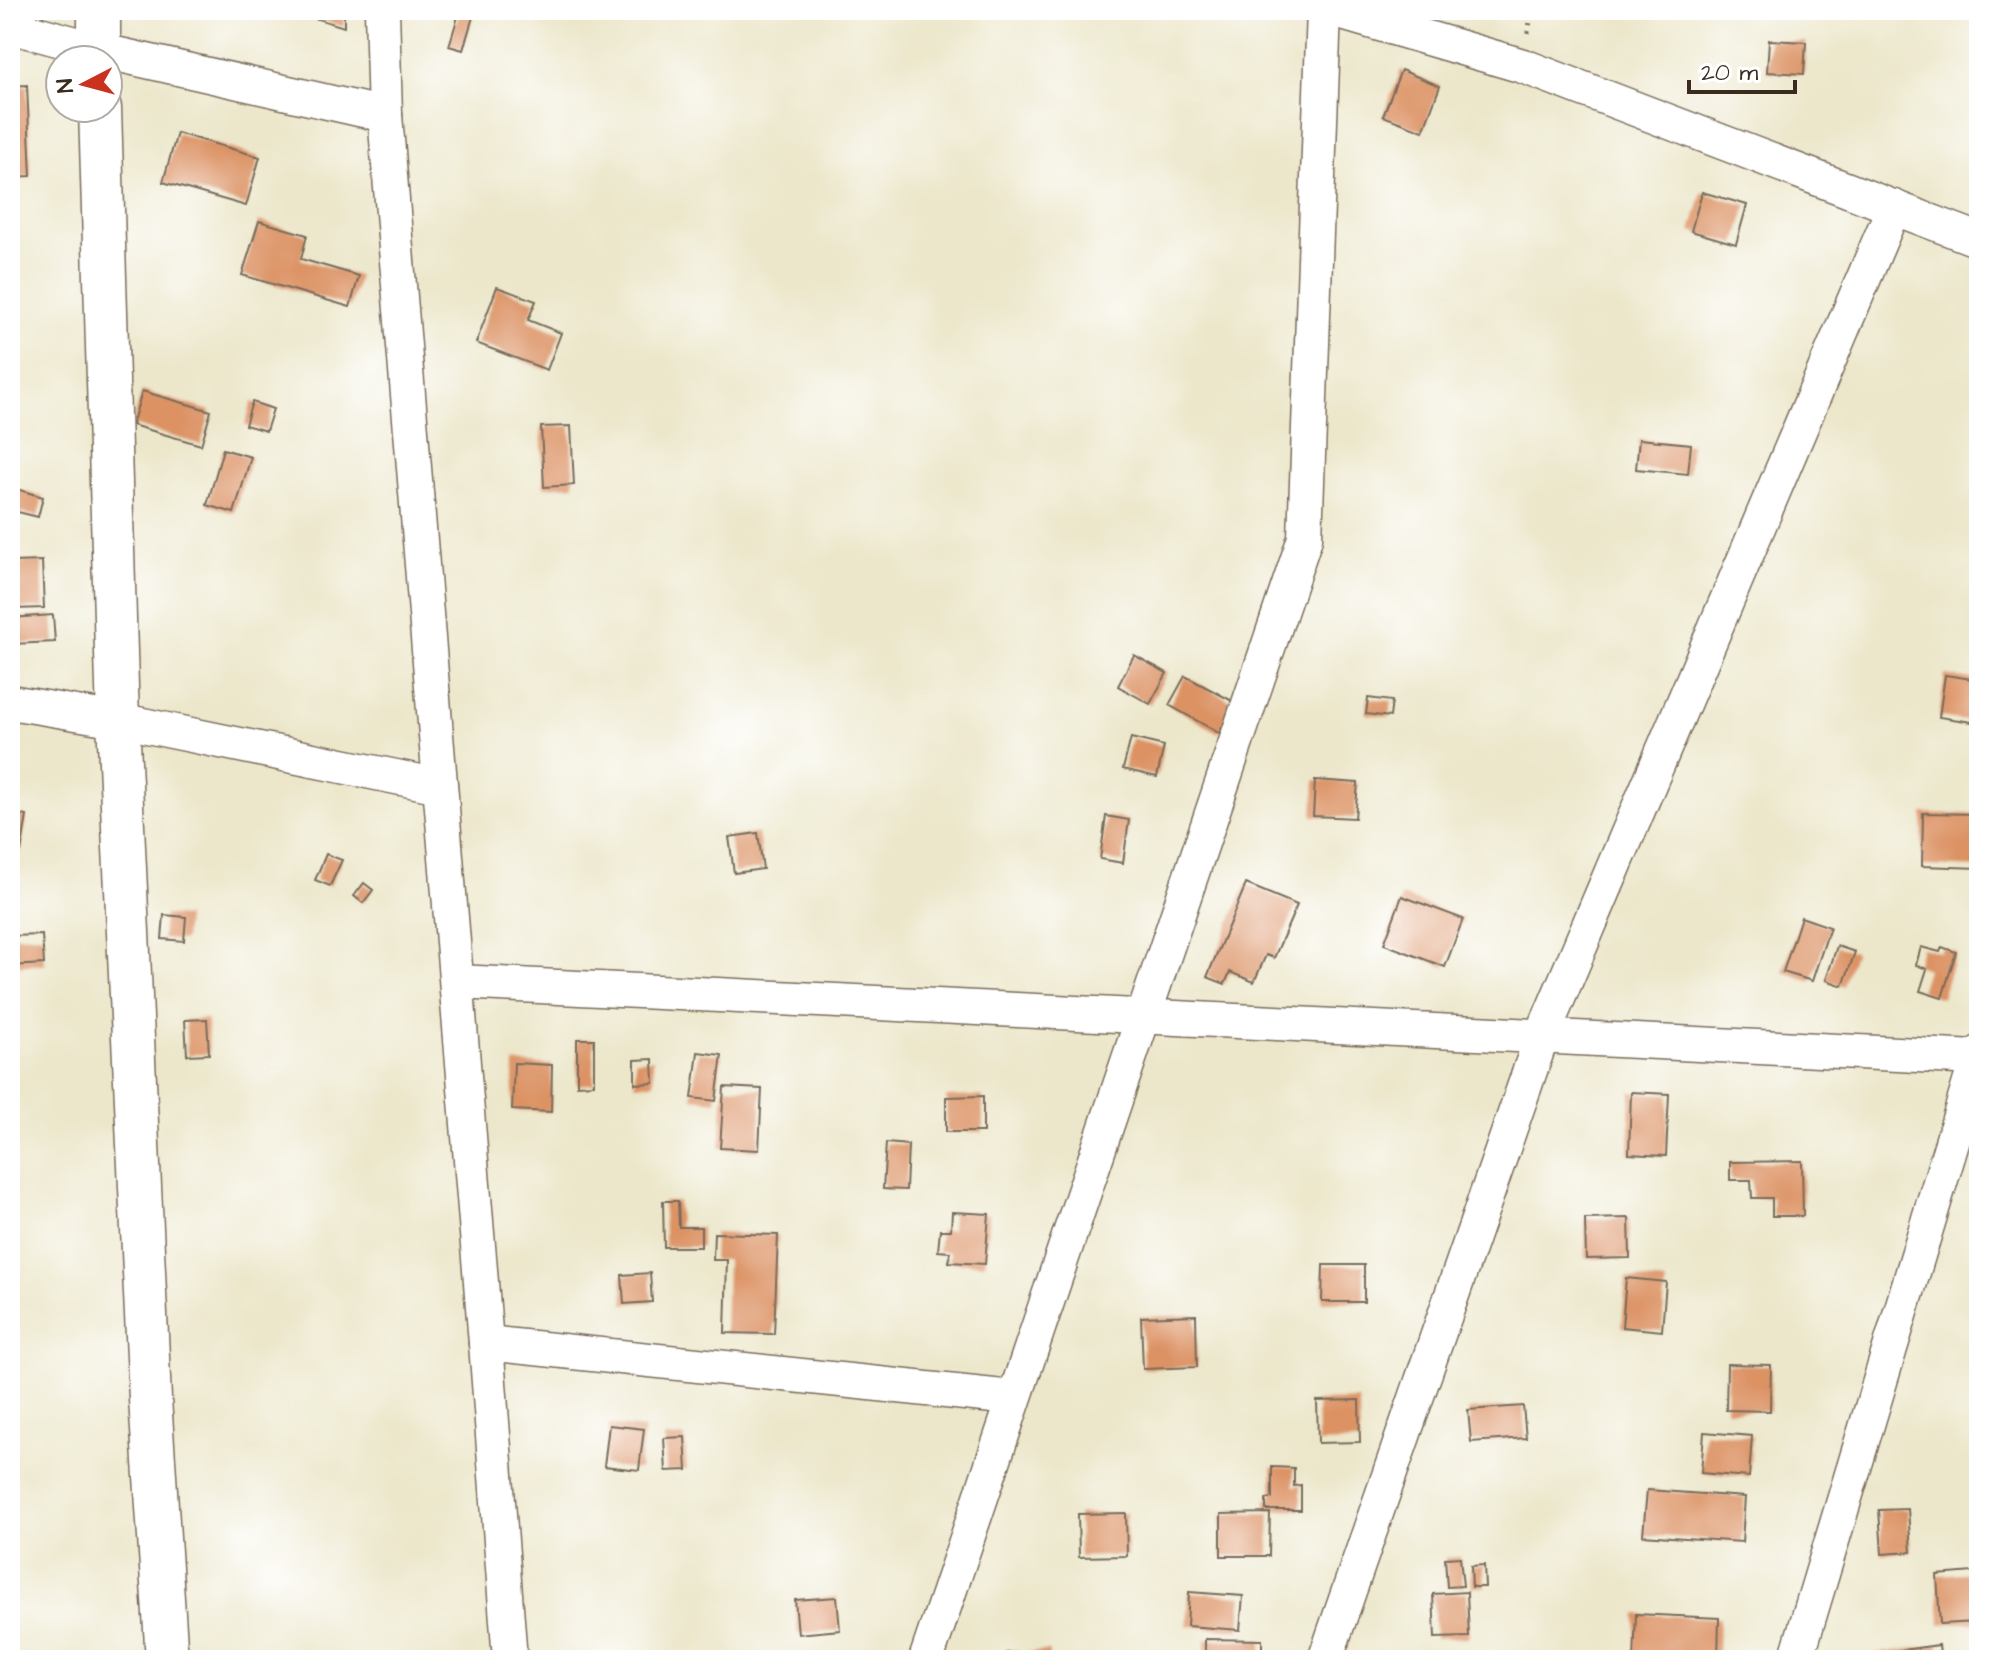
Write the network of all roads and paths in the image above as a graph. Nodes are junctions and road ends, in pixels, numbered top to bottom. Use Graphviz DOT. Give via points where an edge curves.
graph roads {
  1 [pos="382,10"];
  2 [pos="1324,10"];
  3 [pos="1332,10"];
  4 [pos="10,26"];
  5 [pos="99,40"];
  6 [pos="385,115"];
  7 [pos="100,124"];
  8 [pos="1894,207"];
  9 [pos="1979,240"];
  10 [pos="10,702"];
  11 [pos="118,720"];
  12 [pos="440,786"];
  13 [pos="457,982"];
  14 [pos="1143,1016"];
  15 [pos="1542,1036"];
  16 [pos="1978,1056"];
  17 [pos="486,1343"];
  18 [pos="1013,1398"];
  19 [pos="167,1660"];
  20 [pos="510,1660"];
  21 [pos="926,1660"];
  22 [pos="1325,1660"];
  23 [pos="1796,1660"];
  1 -- 6 [label="street"];
  2 -- 14 [label="street" via="1305,538"];
  3 -- 8 [label="street" via="1523,66"];
  4 -- 5 [label="street"];
  5 -- 6 [label="street"];
  6 -- 12 [label="street"];
  7 -- 11 [label="street"];
  8 -- 9 [label="street"];
  8 -- 15 [label="street"];
  10 -- 11 [label="street"];
  11 -- 12 [label="street"];
  11 -- 19 [label="street"];
  12 -- 13 [label="street"];
  13 -- 14 [label="street"];
  13 -- 17 [label="street"];
  14 -- 15 [label="street"];
  14 -- 18 [label="street"];
  15 -- 16 [label="street"];
  15 -- 22 [label="street"];
  16 -- 23 [label="street"];
  17 -- 18 [label="street"];
  17 -- 20 [label="street"];
  18 -- 21 [label="street"];
}
